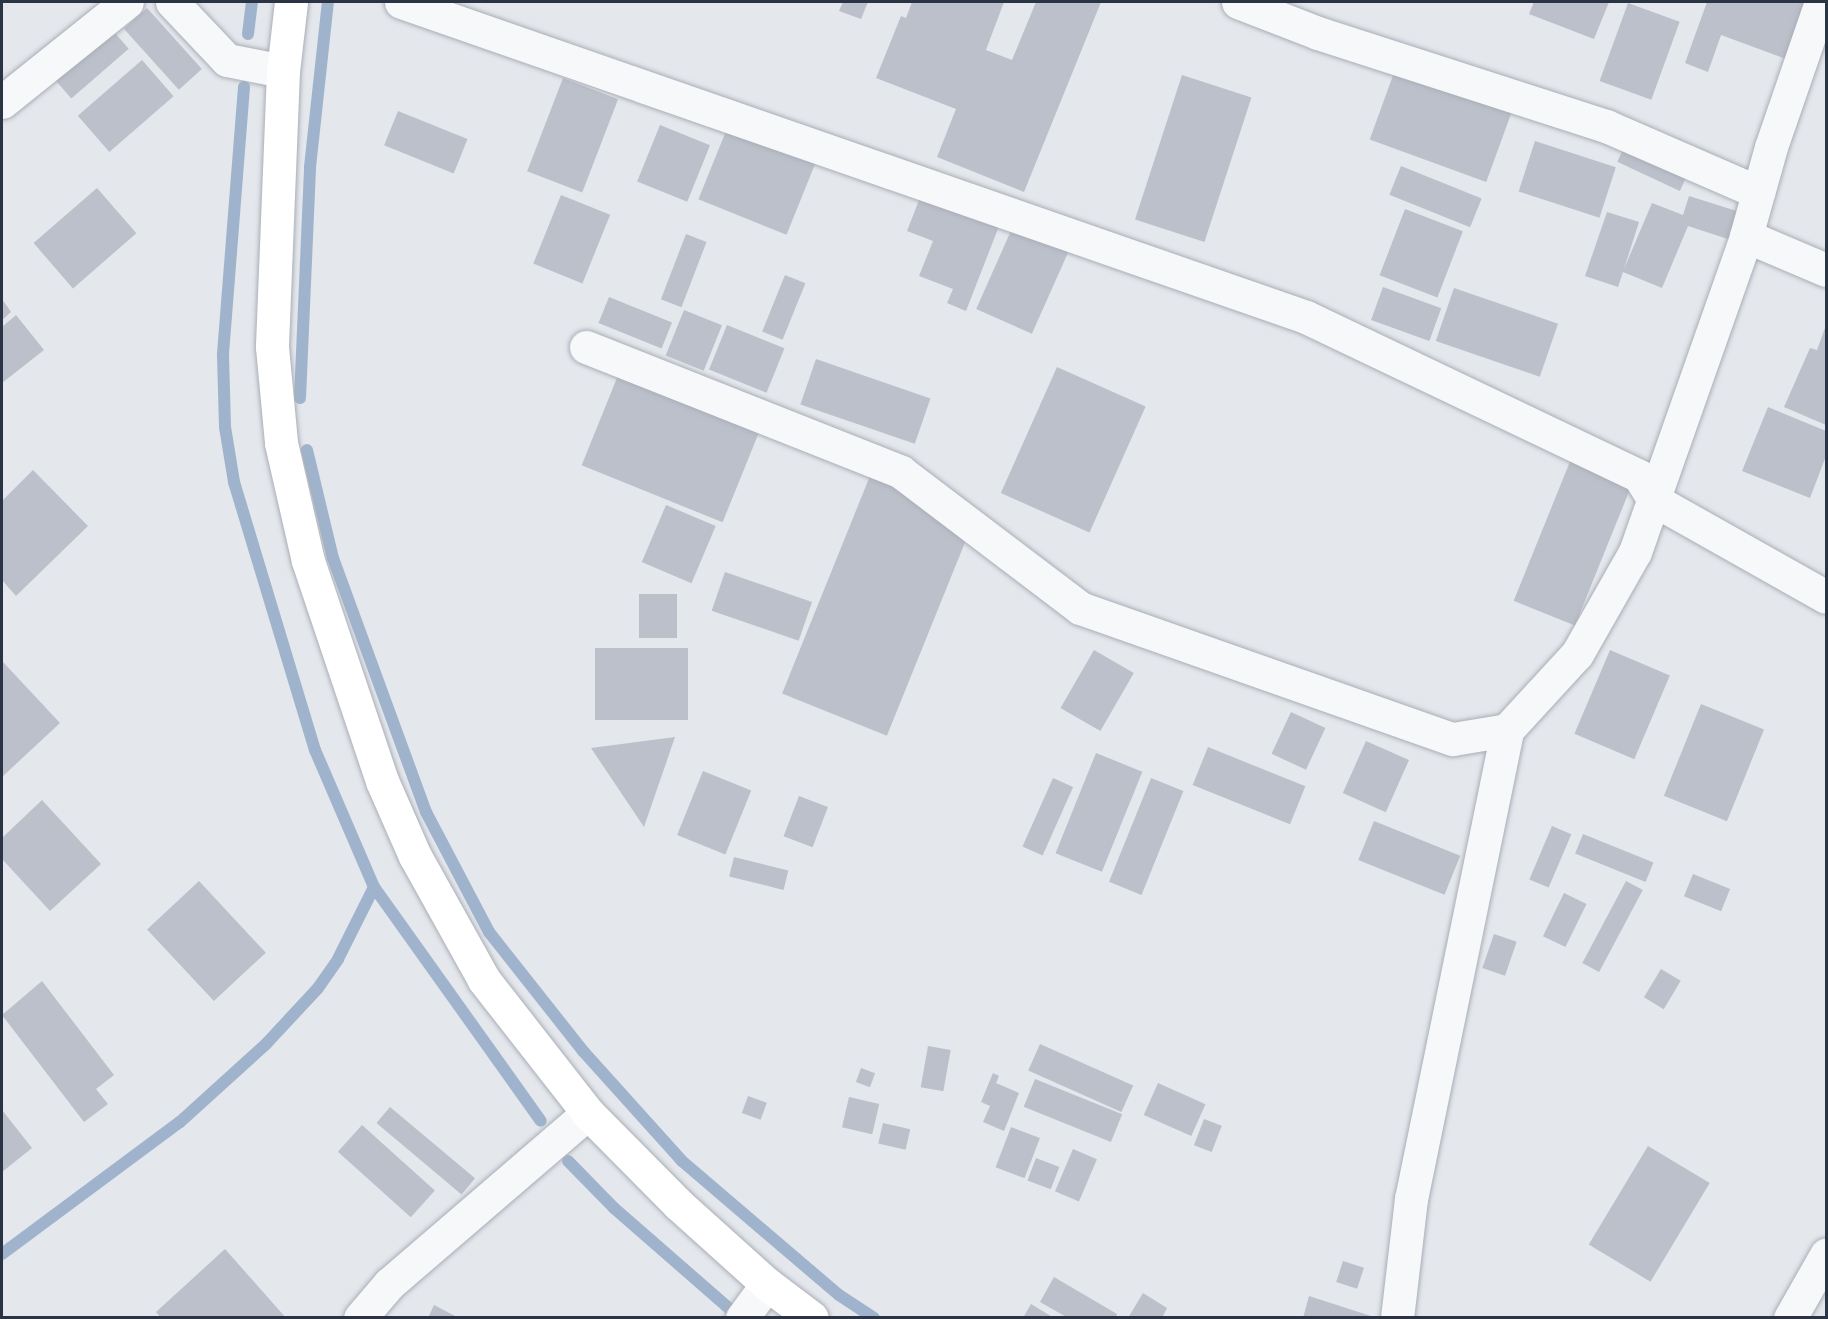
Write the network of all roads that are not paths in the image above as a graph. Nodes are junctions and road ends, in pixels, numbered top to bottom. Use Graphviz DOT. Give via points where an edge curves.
graph roads {
  1 [pos="127,2"];
  2 [pos="172,2"];
  3 [pos="291,2"];
  4 [pos="401,2"];
  5 [pos="1238,2"];
  6 [pos="1821,2"];
  7 [pos="283,71"];
  8 [pos="2,102"];
  9 [pos="1758,192"];
  10 [pos="1746,236"];
  11 [pos="1827,270"];
  12 [pos="586,348"];
  13 [pos="1654,500"];
  14 [pos="1827,597"];
  15 [pos="1507,730"];
  16 [pos="588,1113"];
  17 [pos="1827,1255"];
  18 [pos="767,1284"];
  19 [pos="360,1317"];
  20 [pos="742,1317"];
  21 [pos="812,1317"];
  22 [pos="1397,1317"];
  23 [pos="1790,1317"];
  1 -- 8 [label="street"];
  2 -- 7 [label="street" via="227,60"];
  3 -- 7 [label="street"];
  4 -- 13 [label="street" via="1306,317 1639,476"];
  5 -- 9 [label="street" via="1318,33 1606,126"];
  6 -- 9 [label="street"];
  7 -- 16 [label="street" via="272,347 281,443 308,561 382,781 415,856 484,980"];
  9 -- 10 [label="street"];
  10 -- 11 [label="street"];
  10 -- 13 [label="street"];
  12 -- 15 [label="street" via="900,472 1080,608 1453,739"];
  13 -- 14 [label="street"];
  13 -- 15 [label="street" via="1635,552 1577,654"];
  15 -- 22 [label="street" via="1412,1199"];
  16 -- 18 [label="street" via="678,1204"];
  16 -- 19 [label="street" via="389,1284"];
  17 -- 23 [label="street"];
  18 -- 20 [label="street"];
  18 -- 21 [label="street"];
}
